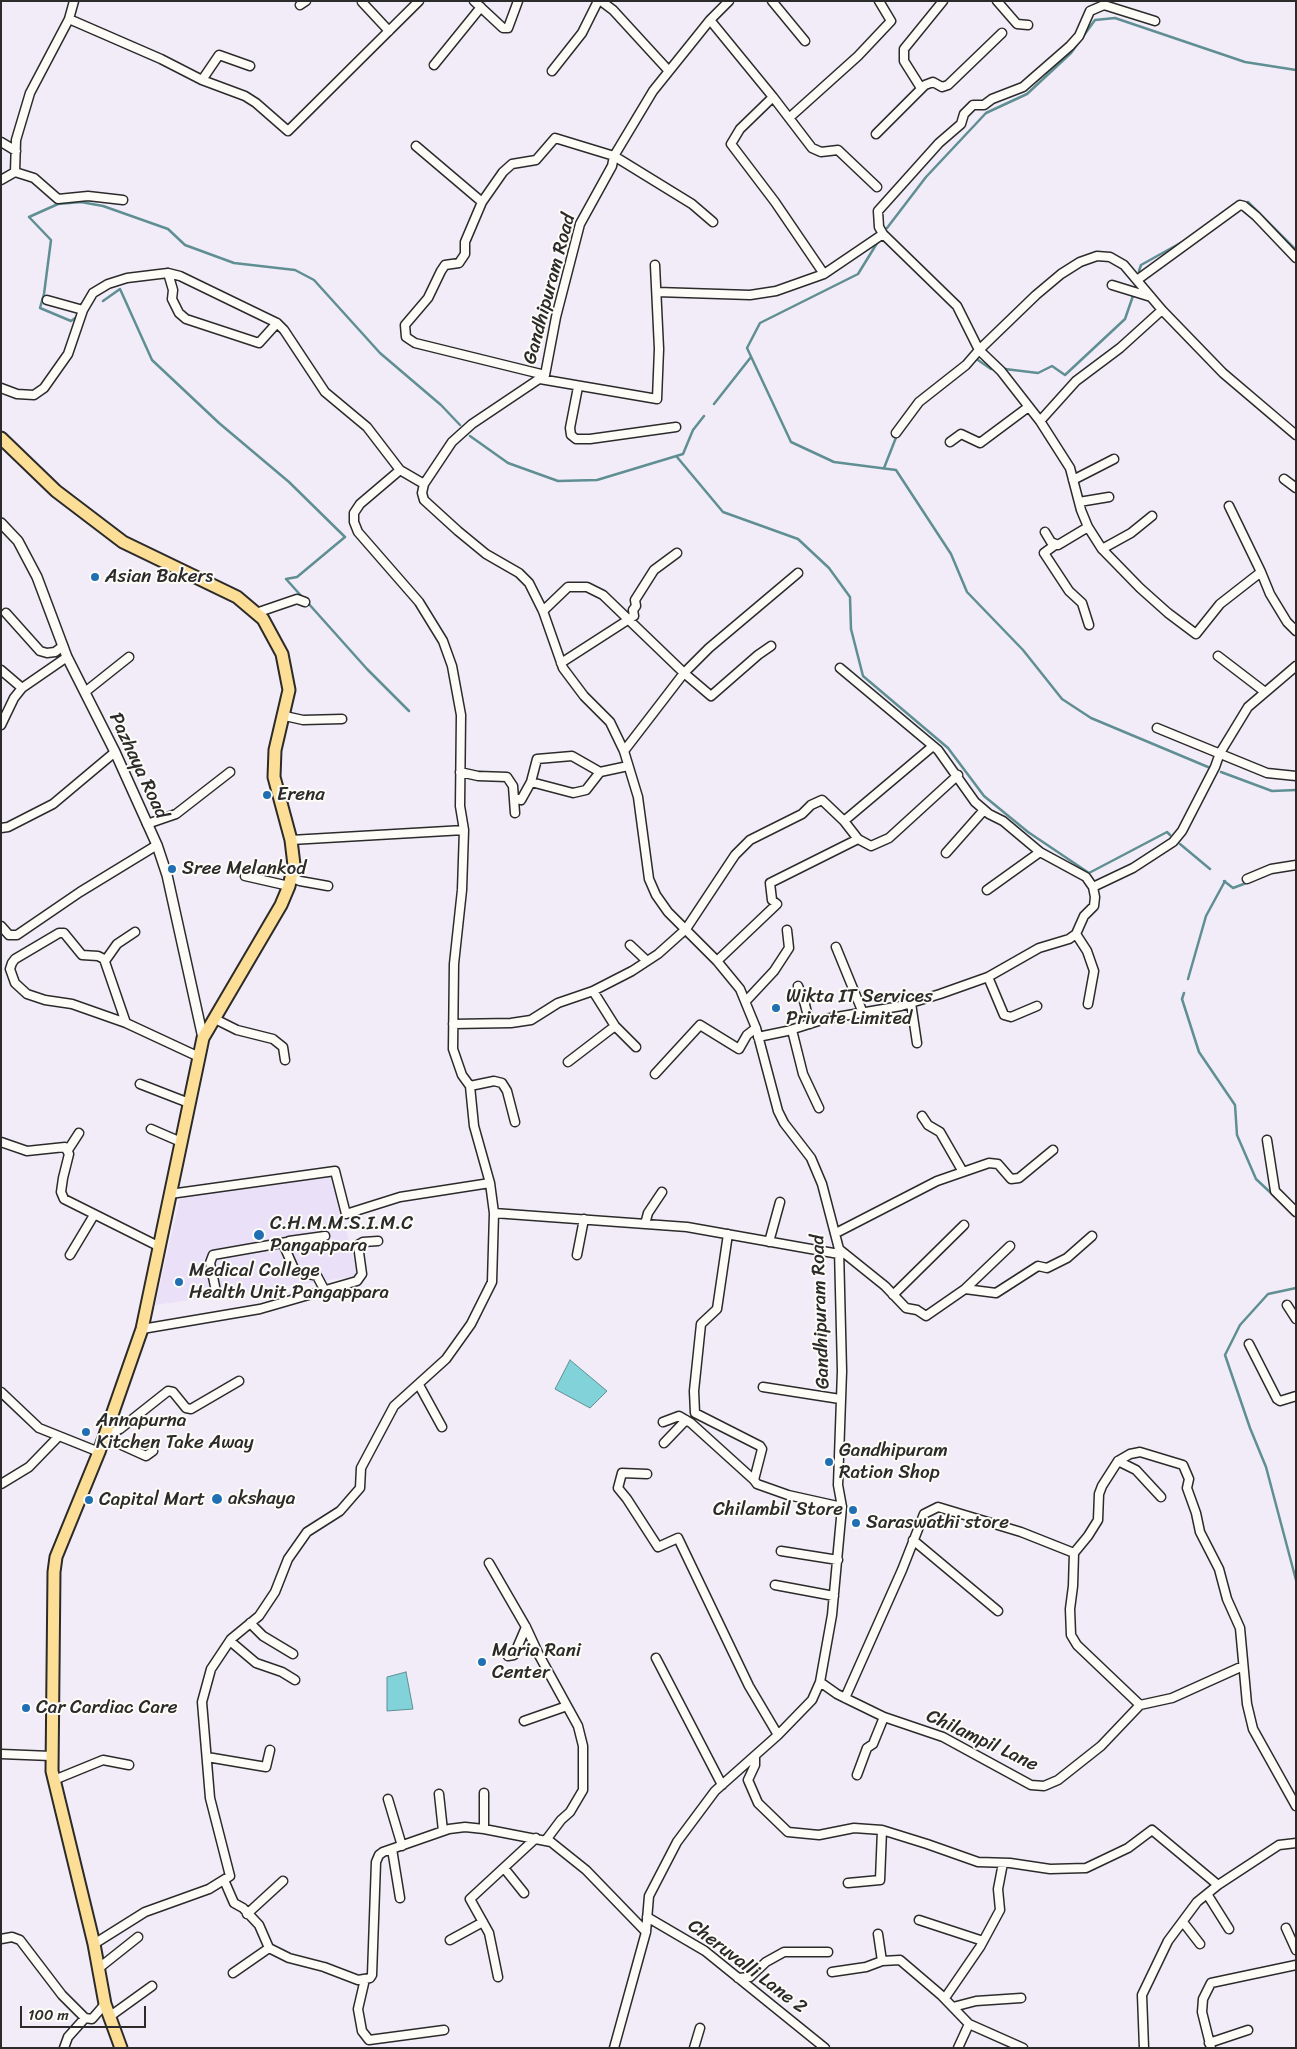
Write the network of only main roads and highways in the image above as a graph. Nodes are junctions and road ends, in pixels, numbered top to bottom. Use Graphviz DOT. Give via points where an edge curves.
graph roads {
  1 [pos="1,438"];
  2 [pos="121,2048"];
  1 -- 2 [label="main road" via="56,491 122,542 237,597 263,619 282,654 289,690 275,750 274,777 291,840 294,865 290,882 203,1038 142,1329 54,1572 51,1756 54,1780 94,1944 105,2004"];
}
